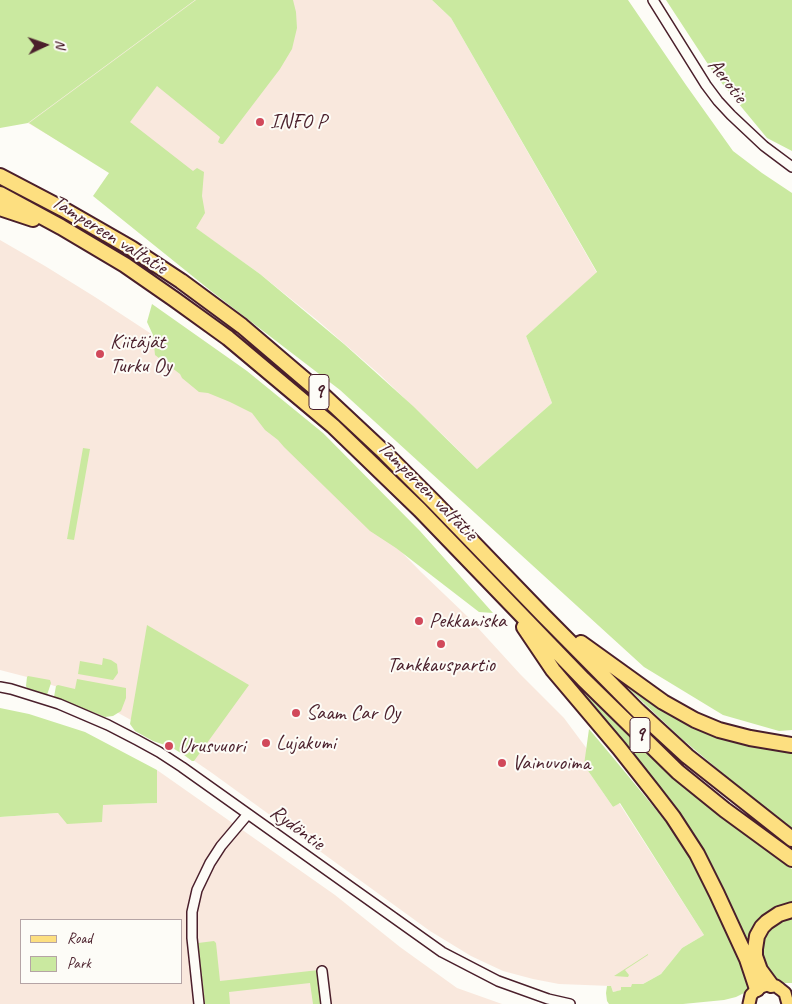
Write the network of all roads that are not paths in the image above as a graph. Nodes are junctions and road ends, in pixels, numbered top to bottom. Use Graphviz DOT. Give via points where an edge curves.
graph roads {
  1 [pos="653,0"];
  2 [pos="792,166"];
  3 [pos="0,176"];
  4 [pos="0,194"];
  5 [pos="0,208"];
  6 [pos="62,228"];
  7 [pos="503,595"];
  8 [pos="543,615"];
  9 [pos="0,687"];
  10 [pos="792,745"];
  11 [pos="248,814"];
  12 [pos="792,839"];
  13 [pos="792,859"];
  14 [pos="792,910"];
  15 [pos="322,971"];
  16 [pos="771,985"];
  17 [pos="757,989"];
  18 [pos="789,1000"];
  19 [pos="199,1004"];
  20 [pos="326,1004"];
  21 [pos="570,1004"];
  22 [pos="749,1004"];
  1 -- 2 [label="street, Aerotie" via="718,101 764,146"];
  3 -- 8 [label="highway, Tampereen valtatie / 9" via="131,248 242,326 323,395 385,454"];
  4 -- 6 [label="highway, Tampereen valtatie / 9"];
  5 -- 6 [label="highway"];
  6 -- 7 [label="highway, Tampereen valtatie / 9" via="125,265 228,338 332,426"];
  7 -- 13 [label="highway, Tampereen valtatie / 9" via="678,772"];
  7 -- 17 [label="highway" via="553,670 636,769 693,848 747,959"];
  8 -- 10 [label="highway" via="612,667 695,720 742,736"];
  8 -- 12 [label="highway, Tampereen valtatie / 9" via="687,756"];
  9 -- 11 [label="street, Rydöntie" via="59,704 122,732 160,752"];
  11 -- 19 [label="street" via="221,846 197,890 192,912 192,938"];
  11 -- 21 [label="street, Rydöntie" via="442,952 498,981"];
  14 -- 16 [label="highway" via="767,922 757,936 755,956"];
  15 -- 20 [label="street"];
  16 -- 17 [label="main road"];
  16 -- 18 [label="main road" via="785,993"];
  17 -- 22 [label="main road"];
}
